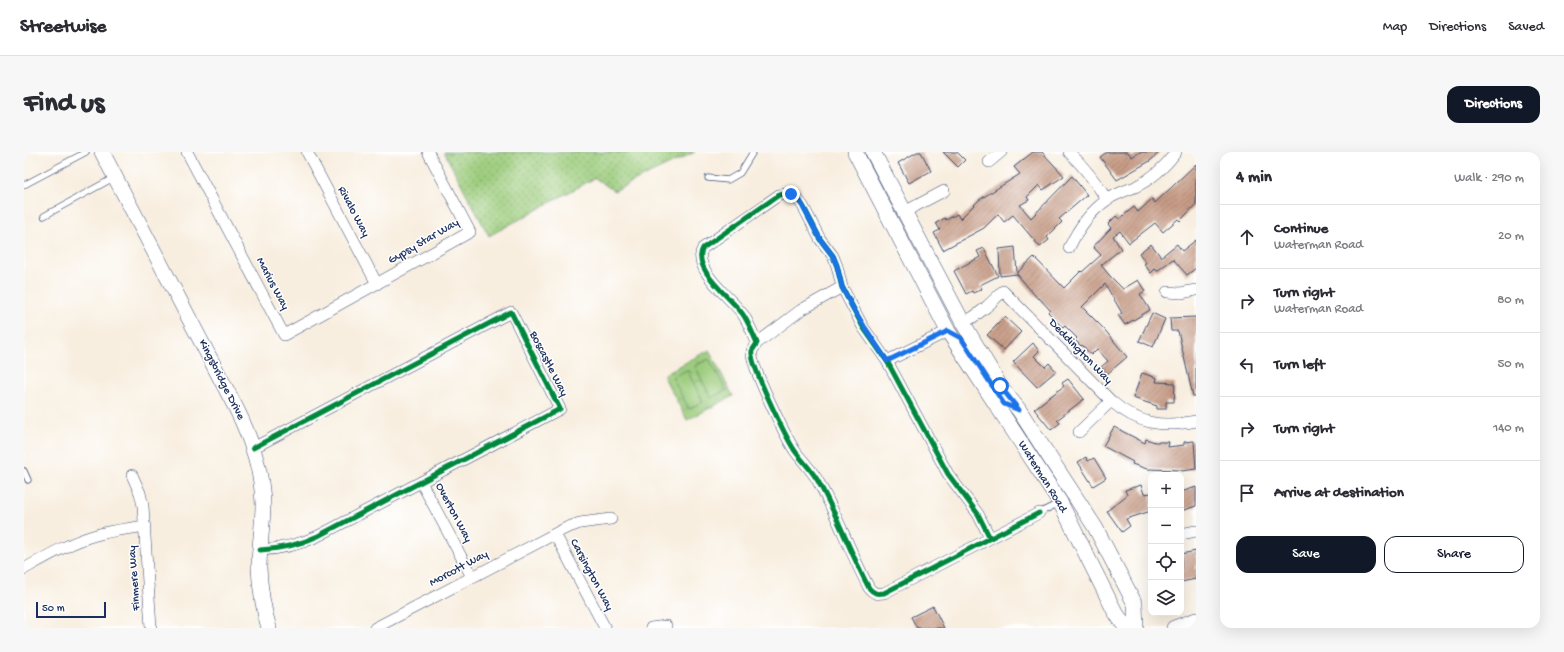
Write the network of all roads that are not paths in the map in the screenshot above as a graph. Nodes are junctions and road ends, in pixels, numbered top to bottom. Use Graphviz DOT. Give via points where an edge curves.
graph roads {
  1 [pos="86,152"];
  2 [pos="102,152"];
  3 [pos="187,152"];
  4 [pos="306,152"];
  5 [pos="428,152"];
  6 [pos="756,152"];
  7 [pos="855,152"];
  8 [pos="873,152"];
  9 [pos="1001,152"];
  10 [pos="1069,152"];
  11 [pos="1176,152"];
  12 [pos="752,154"];
  13 [pos="989,162"];
  14 [pos="115,177"];
  15 [pos="708,178"];
  16 [pos="24,185"];
  17 [pos="944,191"];
  18 [pos="1107,200"];
  19 [pos="906,211"];
  20 [pos="44,216"];
  21 [pos="1069,248"];
  22 [pos="377,284"];
  23 [pos="842,287"];
  24 [pos="1196,290"];
  25 [pos="1167,292"];
  26 [pos="963,322"];
  27 [pos="948,331"];
  28 [pos="757,343"];
  29 [pos="887,361"];
  30 [pos="1111,401"];
  31 [pos="1019,410"];
  32 [pos="1196,421"];
  33 [pos="1079,432"];
  34 [pos="253,448"];
  35 [pos="24,471"];
  36 [pos="132,475"];
  37 [pos="28,480"];
  38 [pos="421,482"];
  39 [pos="1060,502"];
  40 [pos="1039,513"];
  41 [pos="611,519"];
  42 [pos="145,526"];
  43 [pos="1196,531"];
  44 [pos="1184,533"];
  45 [pos="555,534"];
  46 [pos="990,538"];
  47 [pos="260,550"];
  48 [pos="24,569"];
  49 [pos="472,577"];
  50 [pos="1196,620"];
  51 [pos="393,624"];
  52 [pos="666,626"];
  53 [pos="152,628"];
  54 [pos="268,628"];
  55 [pos="375,628"];
  56 [pos="605,628"];
  57 [pos="651,628"];
  58 [pos="1126,628"];
  59 [pos="1136,628"];
  60 [pos="1174,628"];
  1 -- 16 [label="lane"];
  2 -- 14 [label="street, Kingsbridge Drive"];
  3 -- 22 [label="street, Marius Way" via="284,335"];
  4 -- 22 [label="street, Rivalo Way"];
  5 -- 22 [label="street, Gypsy Star Way" via="470,232"];
  6 -- 12 [label="lane"];
  7 -- 27 [label="street, Waterman Road"];
  8 -- 19 [label="street, Waterman Road"];
  9 -- 13 [label="street"];
  10 -- 18 [label="street" via="1092,176"];
  11 -- 18 [label="street" via="1168,164 1147,181"];
  12 -- 15 [label="lane" via="740,173 728,180"];
  14 -- 20 [label="lane"];
  14 -- 34 [label="street, Kingsbridge Drive" via="236,408"];
  17 -- 19 [label="street"];
  18 -- 21 [label="street" via="1086,219"];
  19 -- 26 [label="street, Waterman Road"];
  23 -- 28 [label="street" via="801,310"];
  23 -- 28 [label="street" via="833,256 820,239 799,199 791,194 780,195 701,251 701,263 705,272 743,315"];
  23 -- 29 [label="street"];
  24 -- 25 [label="street"];
  26 -- 30 [label="street, Deddington Way" via="975,317 1003,291"];
  26 -- 31 [label="street, Waterman Road" via="1000,386"];
  27 -- 29 [label="street"];
  27 -- 31 [label="street, Waterman Road" via="961,338 1004,404"];
  27 -- 39 [label="street, Waterman Road"];
  28 -- 46 [label="street" via="752,351 752,359 759,380 794,450 819,483 873,592 884,593"];
  29 -- 46 [label="street" via="948,474 978,514"];
  30 -- 32 [label="street, Deddington Way" via="1131,416 1154,424 1169,425"];
  30 -- 33 [label="street"];
  31 -- 59 [label="street, Waterman Road" via="1095,527 1135,604"];
  34 -- 38 [label="street, Boscastle Way" via="511,312 560,409"];
  34 -- 47 [label="street, Kingsbridge Drive" via="261,483"];
  35 -- 37 [label="lane"];
  36 -- 42 [label="street, Finmere Way" via="141,500"];
  38 -- 47 [label="street, Boscastle Way" via="308,541"];
  38 -- 49 [label="street, Overton Way"];
  39 -- 40 [label="lane"];
  39 -- 58 [label="street, Waterman Road" via="1114,610"];
  40 -- 46 [label="street"];
  41 -- 45 [label="street, Morcott Way" via="580,523"];
  42 -- 48 [label="street" via="96,535 71,544"];
  42 -- 53 [label="street, Finmere Way"];
  43 -- 44 [label="street"];
  45 -- 49 [label="street, Morcott Way"];
  45 -- 56 [label="street, Carsington Way"];
  47 -- 54 [label="street, Kingsbridge Drive" via="260,590"];
  49 -- 51 [label="street, Morcott Way"];
  50 -- 60 [label="street"];
  51 -- 55 [label="street, Morcott Way"];
  52 -- 57 [label="street"];
}
